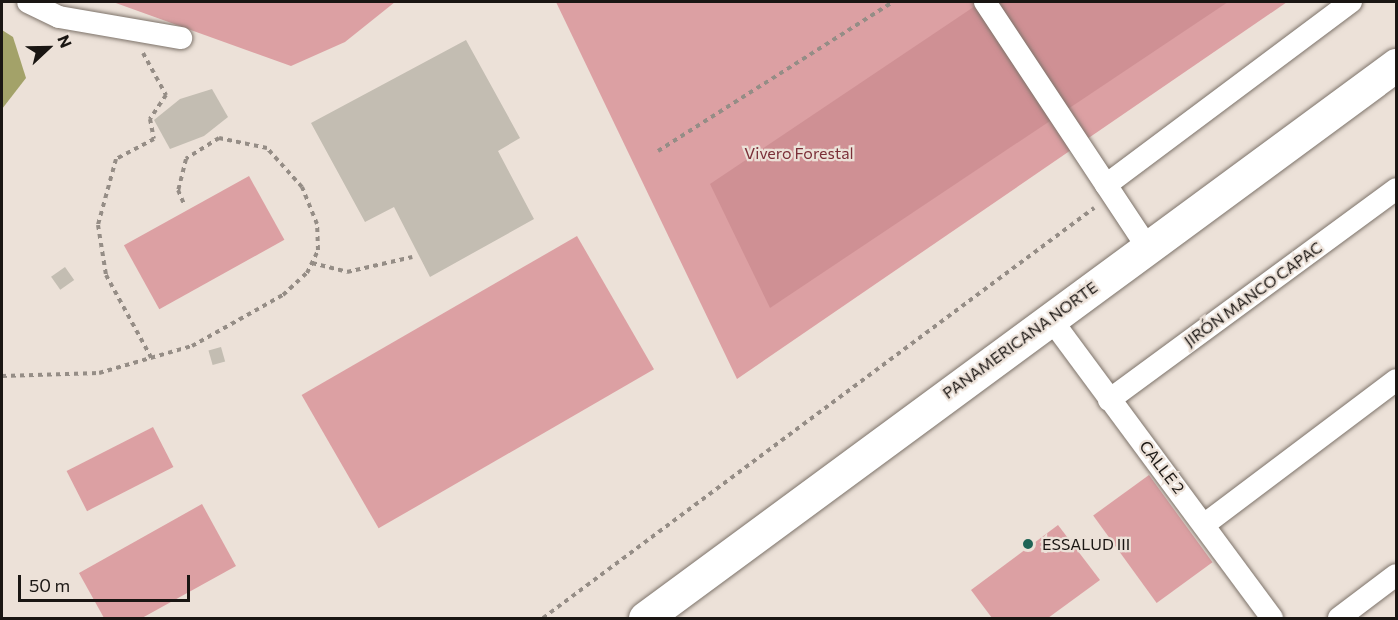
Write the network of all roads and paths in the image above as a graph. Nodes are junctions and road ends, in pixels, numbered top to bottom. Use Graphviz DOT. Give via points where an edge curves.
graph roads {
  1 [pos="28,2"];
  2 [pos="893,2"];
  3 [pos="985,2"];
  4 [pos="1351,2"];
  5 [pos="129,29"];
  6 [pos="181,38"];
  7 [pos="1396,65"];
  8 [pos="658,151"];
  9 [pos="1396,189"];
  10 [pos="1109,190"];
  11 [pos="184,204"];
  12 [pos="1147,247"];
  13 [pos="411,257"];
  14 [pos="312,263"];
  15 [pos="1050,318"];
  16 [pos="153,361"];
  17 [pos="2,376"];
  18 [pos="1396,380"];
  19 [pos="1109,400"];
  20 [pos="1205,524"];
  21 [pos="1396,575"];
  22 [pos="543,618"];
  23 [pos="645,618"];
  24 [pos="1272,618"];
  25 [pos="1339,618"];
  1 -- 5 [label="street" via="59,17"];
  2 -- 8 [label="path"];
  3 -- 10 [label="street"];
  4 -- 10 [label="street"];
  5 -- 6 [label="street"];
  5 -- 16 [label="path" via="166,95 150,119 153,139 116,159 98,225 106,275"];
  7 -- 12 [label="highway, PANAMERICANA NORTE"];
  9 -- 19 [label="street, JIRÓN MANCO CAPAC"];
  10 -- 12 [label="street"];
  10 -- 22 [label="path"];
  11 -- 14 [label="path" via="178,190 186,159 219,138 267,148 302,187 317,224 318,250"];
  12 -- 15 [label="highway, PANAMERICANA NORTE"];
  13 -- 14 [label="path" via="347,273"];
  14 -- 16 [label="path" via="283,295 237,323"];
  15 -- 19 [label="street, CALLE 2"];
  15 -- 23 [label="highway, PANAMERICANA NORTE"];
  16 -- 17 [label="path" via="99,373"];
  18 -- 20 [label="street"];
  19 -- 20 [label="street, CALLE 2"];
  20 -- 24 [label="street, CALLE 2"];
  21 -- 25 [label="street"];
}
